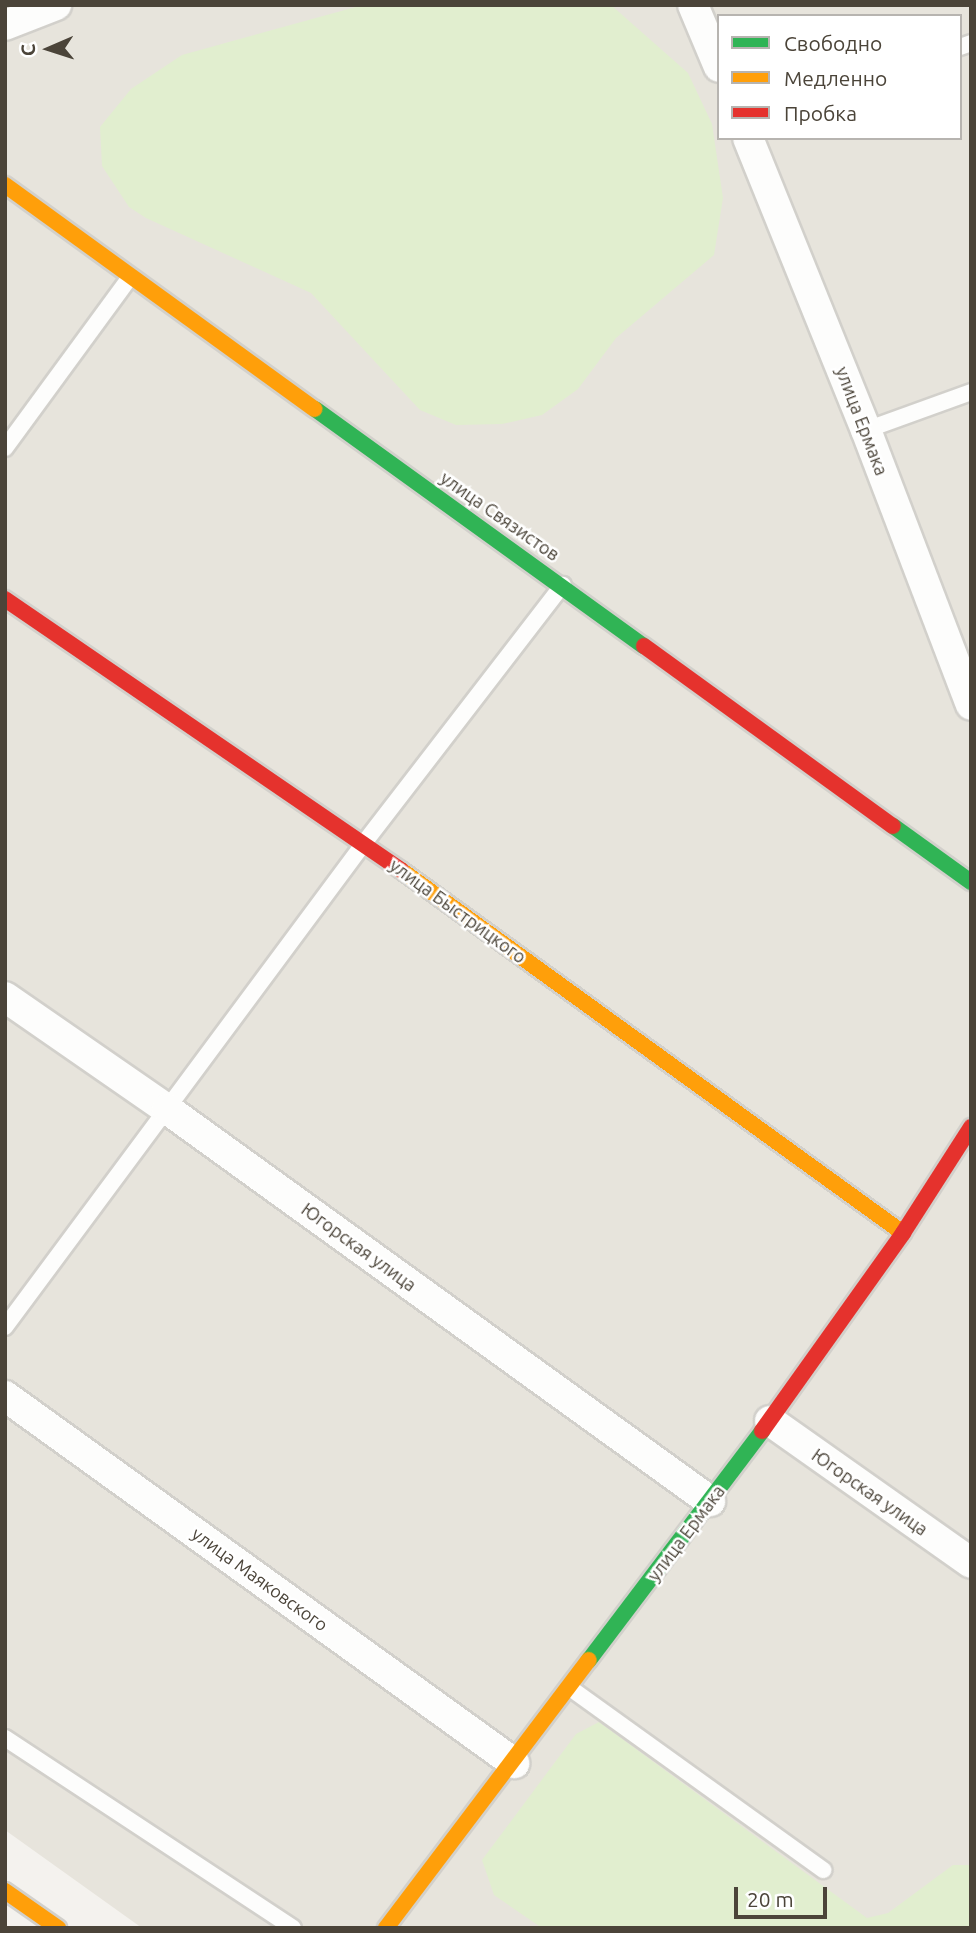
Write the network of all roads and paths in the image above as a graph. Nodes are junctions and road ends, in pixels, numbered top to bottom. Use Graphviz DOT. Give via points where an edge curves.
graph roads {
  1 [pos="56,5"];
  2 [pos="693,5"];
  3 [pos="5,25"];
  4 [pos="717,62"];
  5 [pos="749,140"];
  6 [pos="5,185"];
  7 [pos="130,277"];
  8 [pos="971,392"];
  9 [pos="866,430"];
  10 [pos="5,448"];
  11 [pos="563,585"];
  12 [pos="5,599"];
  13 [pos="971,705"];
  14 [pos="364,843"];
  15 [pos="971,882"];
  16 [pos="5,997"];
  17 [pos="167,1109"];
  18 [pos="971,1127"];
  19 [pos="962,1164"];
  20 [pos="903,1233"];
  21 [pos="5,1327"];
  22 [pos="5,1396"];
  23 [pos="770,1421"];
  24 [pos="710,1501"];
  25 [pos="971,1563"];
  26 [pos="570,1688"];
  27 [pos="5,1738"];
  28 [pos="514,1763"];
  29 [pos="823,1870"];
  30 [pos="5,1891"];
  31 [pos="58,1928"];
  32 [pos="293,1928"];
  33 [pos="386,1928"];
  1 -- 3 [label="street"];
  2 -- 4 [label="street"];
  5 -- 9 [label="street, улица Ермака"];
  6 -- 7 [label="street, улица Связистов"];
  7 -- 10 [label="lane"];
  7 -- 11 [label="street, улица Связистов"];
  8 -- 9 [label="lane"];
  9 -- 13 [label="street, улица Ермака"];
  11 -- 14 [label="lane"];
  11 -- 15 [label="street, улица Связистов"];
  12 -- 14 [label="street, улица Быстрицкого"];
  14 -- 17 [label="lane"];
  14 -- 20 [label="street, улица Быстрицкого"];
  16 -- 17 [label="street, Югорская улица"];
  17 -- 21 [label="lane"];
  17 -- 24 [label="street, Югорская улица"];
  18 -- 19 [label="street, улица Ермака"];
  19 -- 20 [label="street, улица Ермака"];
  20 -- 23 [label="street, улица Ермака"];
  22 -- 28 [label="street, улица Маяковского"];
  23 -- 24 [label="street, улица Ермака"];
  23 -- 25 [label="street, Югорская улица"];
  24 -- 26 [label="street, улица Ермака"];
  26 -- 28 [label="street, улица Ермака"];
  26 -- 29 [label="lane"];
  27 -- 32 [label="lane"];
  28 -- 33 [label="street, улица Ермака"];
  30 -- 31 [label="street"];
}
